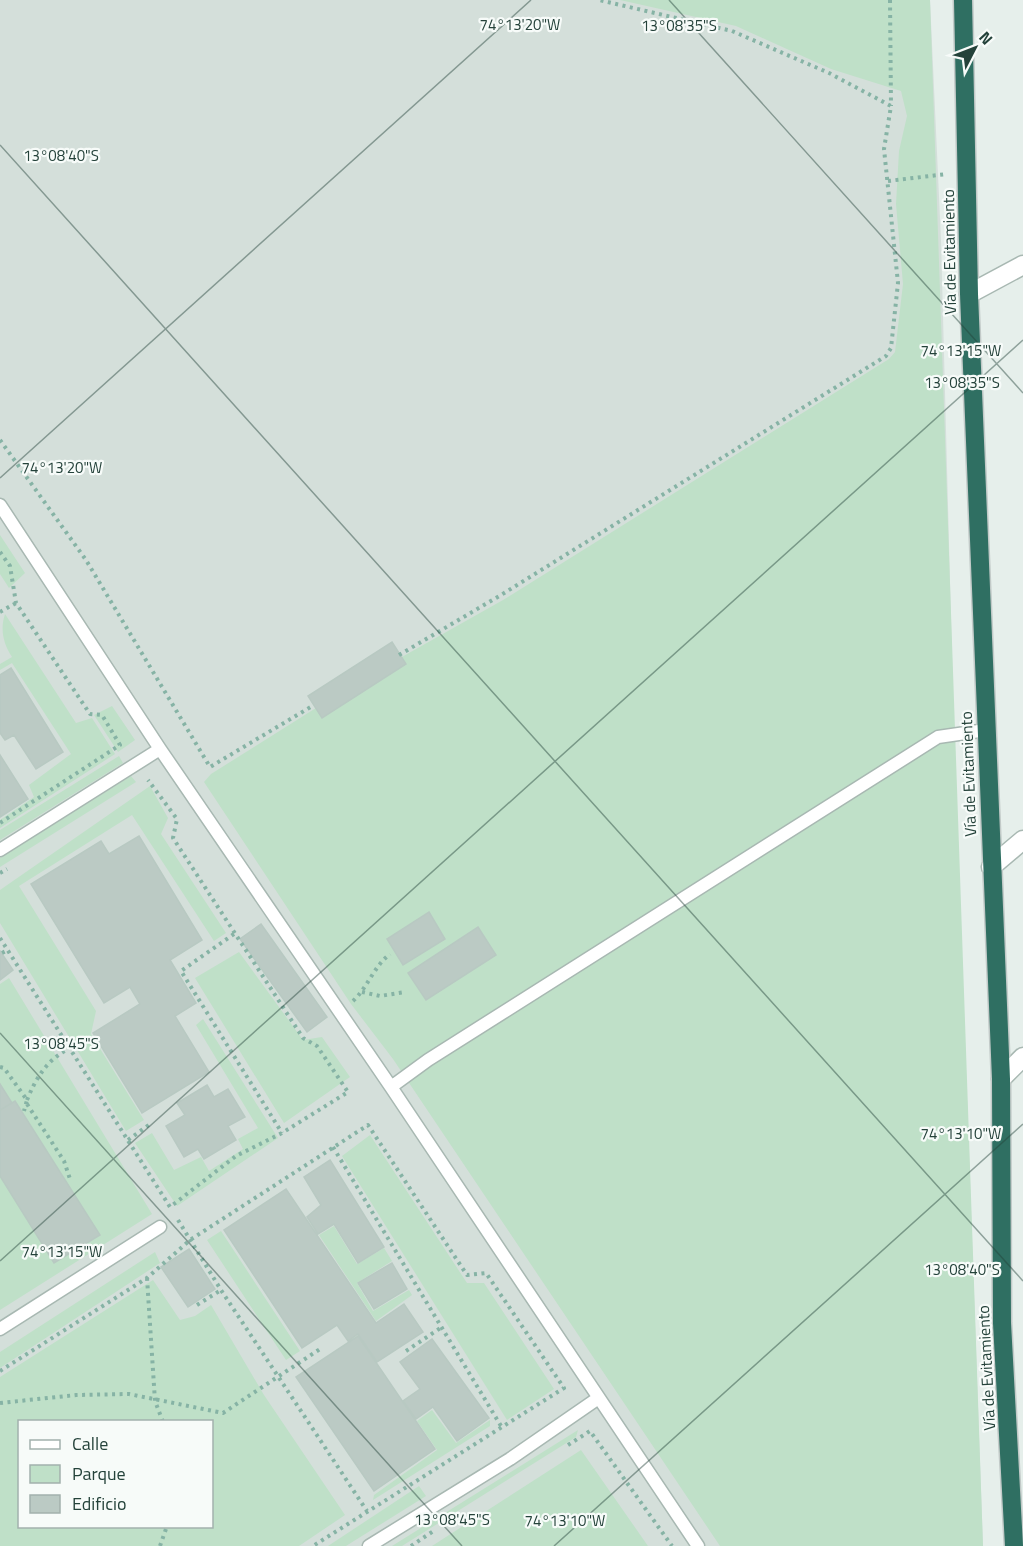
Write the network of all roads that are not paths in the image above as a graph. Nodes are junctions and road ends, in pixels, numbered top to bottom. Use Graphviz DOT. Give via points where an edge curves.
graph roads {
  1 [pos="963,0"];
  2 [pos="1023,265"];
  3 [pos="969,294"];
  4 [pos="0,505"];
  5 [pos="986,730"];
  6 [pos="160,749"];
  7 [pos="1023,840"];
  8 [pos="0,850"];
  9 [pos="992,867"];
  10 [pos="1023,1057"];
  11 [pos="1001,1079"];
  12 [pos="392,1087"];
  13 [pos="160,1227"];
  14 [pos="0,1329"];
  15 [pos="597,1399"];
  16 [pos="369,1546"];
  17 [pos="698,1546"];
  18 [pos="1014,1546"];
  1 -- 3 [label="highway, Vía de Evitamiento"];
  2 -- 3 [label="street"];
  3 -- 5 [label="highway, Vía de Evitamiento"];
  4 -- 6 [label="lane"];
  5 -- 9 [label="highway, Vía de Evitamiento"];
  5 -- 12 [label="lane" via="938,737 428,1060"];
  6 -- 8 [label="lane"];
  6 -- 12 [label="lane"];
  7 -- 9 [label="street"];
  9 -- 11 [label="highway, Vía de Evitamiento"];
  10 -- 11 [label="street"];
  11 -- 18 [label="highway, Vía de Evitamiento" via="1002,1323"];
  12 -- 15 [label="lane"];
  13 -- 14 [label="lane"];
  15 -- 16 [label="lane" via="510,1459"];
  15 -- 17 [label="lane"];
}
